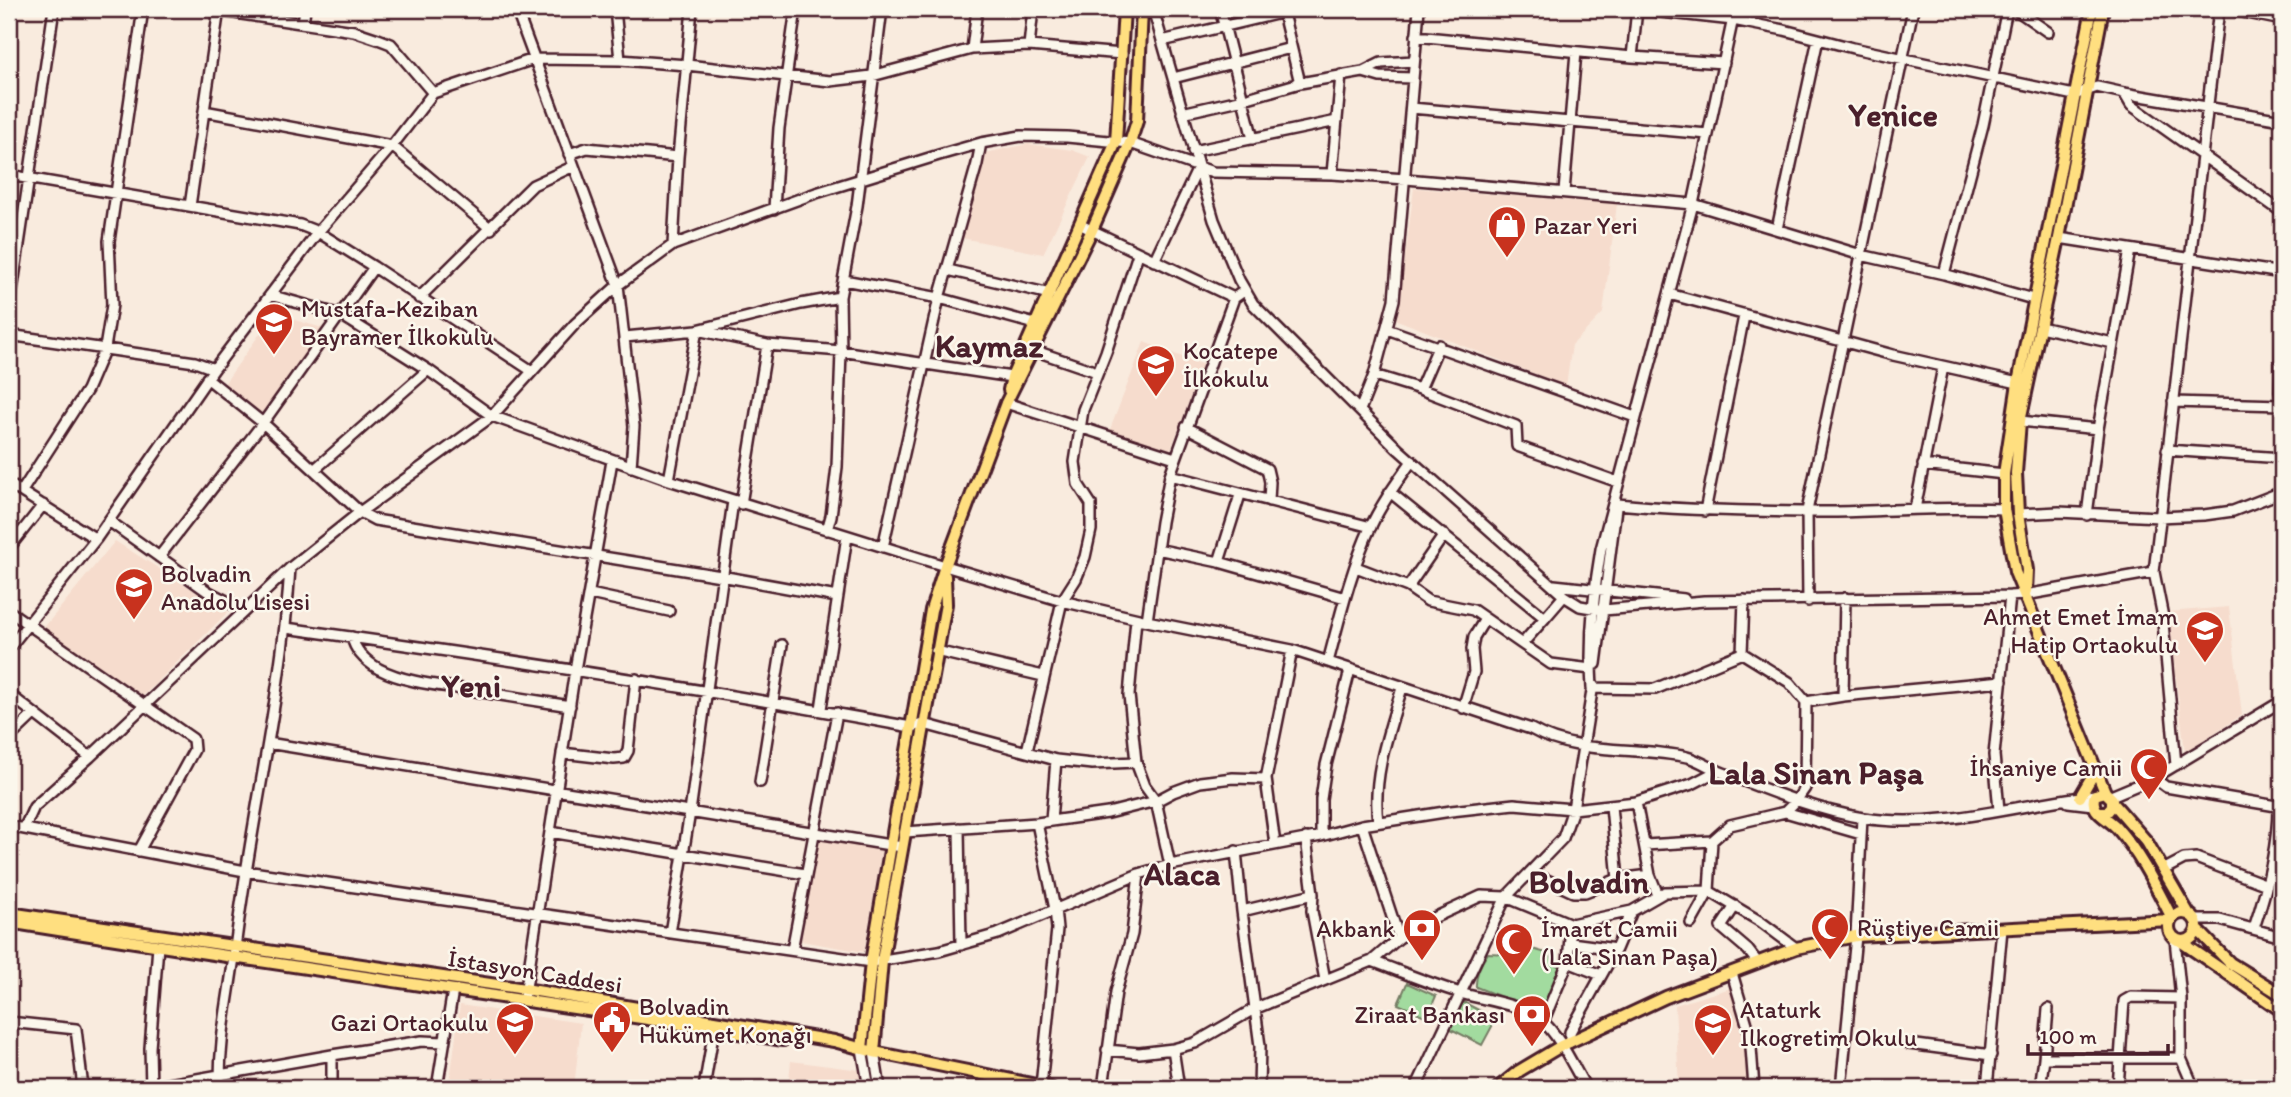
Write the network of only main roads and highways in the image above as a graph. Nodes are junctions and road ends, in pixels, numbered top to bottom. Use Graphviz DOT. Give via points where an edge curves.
graph roads {
  1 [pos="1125,9"];
  2 [pos="1142,9"];
  3 [pos="2092,9"];
  4 [pos="2103,9"];
  5 [pos="1016,377"];
  6 [pos="945,566"];
  7 [pos="2025,595"];
  8 [pos="2093,768"];
  9 [pos="2080,797"];
  10 [pos="2102,800"];
  11 [pos="9,913"];
  12 [pos="2172,919"];
  13 [pos="2194,921"];
  14 [pos="9,922"];
  15 [pos="2121,923"];
  16 [pos="2176,939"];
  17 [pos="234,952"];
  18 [pos="876,961"];
  19 [pos="525,994"];
  20 [pos="2282,995"];
  21 [pos="2282,1011"];
  22 [pos="862,1049"];
  23 [pos="874,1052"];
  24 [pos="1046,1087"];
  25 [pos="1498,1088"];
  1 -- 5 [label="main road" via="1116,142"];
  2 -- 5 [label="main road" via="1137,121 1130,143 1092,230"];
  3 -- 7 [label="main road" via="2033,299 2004,474 2004,509 2015,572"];
  4 -- 7 [label="main road" via="2020,421 2016,473 2027,570"];
  5 -- 6 [label="main road"];
  6 -- 18 [label="main road" via="931,610 890,844"];
  6 -- 18 [label="main road" via="946,604 905,832"];
  7 -- 8 [label="main road"];
  8 -- 9 [label="main road"];
  8 -- 10 [label="main road"];
  10 -- 12 [label="main road"];
  10 -- 13 [label="main road" via="2147,842"];
  11 -- 17 [label="main road, İstasyon Caddesi"];
  12 -- 13 [label="main road" via="2180,914"];
  12 -- 15 [label="main road"];
  12 -- 16 [label="main road" via="2169,927"];
  13 -- 16 [label="main road" via="2193,937"];
  13 -- 20 [label="main road" via="2230,963"];
  14 -- 17 [label="main road" via="158,946"];
  15 -- 16 [label="main road" via="2156,927"];
  15 -- 25 [label="main road" via="1856,936 1796,948 1666,997 1565,1044"];
  16 -- 21 [label="main road"];
  17 -- 19 [label="main road, İstasyon Caddesi"];
  17 -- 19 [label="main road" via="453,989"];
  18 -- 22 [label="main road"];
  18 -- 23 [label="main road"];
  19 -- 22 [label="main road, İstasyon Caddesi"];
  19 -- 22 [label="main road" via="714,1029"];
  22 -- 23 [label="main road, İstasyon Caddesi"];
  23 -- 24 [label="main road, İstasyon Caddesi"];
}
